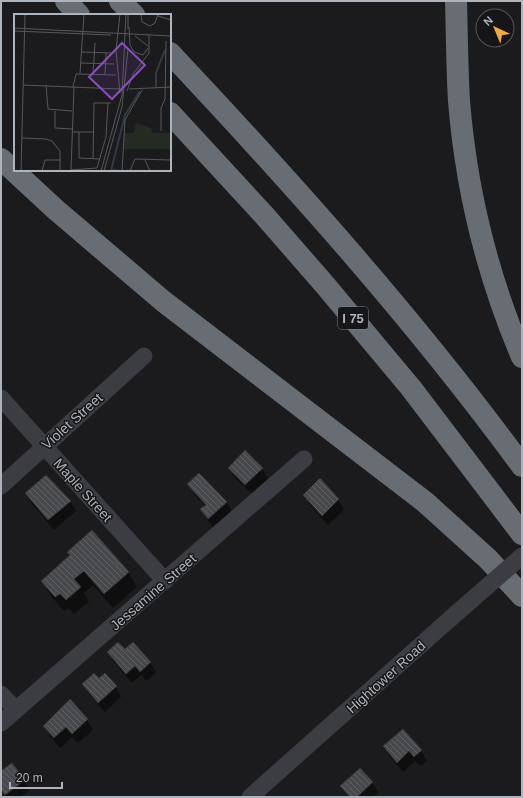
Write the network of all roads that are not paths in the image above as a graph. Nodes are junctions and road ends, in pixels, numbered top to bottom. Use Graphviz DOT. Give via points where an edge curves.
graph roads {
  1 [pos="66,1"];
  2 [pos="120,1"];
  3 [pos="456,1"];
  4 [pos="78,14"];
  5 [pos="133,14"];
  6 [pos="171,54"];
  7 [pos="171,114"];
  8 [pos="1,159"];
  9 [pos="144,356"];
  10 [pos="522,357"];
  11 [pos="1,398"];
  12 [pos="44,446"];
  13 [pos="304,459"];
  14 [pos="522,466"];
  15 [pos="1,486"];
  16 [pos="522,534"];
  17 [pos="522,556"];
  18 [pos="166,581"];
  19 [pos="522,596"];
  20 [pos="1,694"];
  21 [pos="16,710"];
  22 [pos="1,723"];
  23 [pos="250,797"];
  1 -- 4 [label="highway"];
  2 -- 5 [label="highway"];
  3 -- 10 [label="highway" via="460,102 469,173 493,276"];
  6 -- 14 [label="highway" via="317,213 437,354"];
  7 -- 16 [label="highway, I 75" via="325,285 411,388"];
  8 -- 19 [label="highway" via="54,209 163,301 426,502 488,559"];
  9 -- 12 [label="street, Violet Street"];
  11 -- 12 [label="street, Maple Street"];
  12 -- 15 [label="street, Violet Street"];
  12 -- 18 [label="street, Maple Street"];
  13 -- 18 [label="street, Jessamine Street"];
  17 -- 23 [label="street, Hightower Road, bridge"];
  18 -- 21 [label="street, Jessamine Street"];
  20 -- 21 [label="street"];
  21 -- 22 [label="street, Jessamine Street"];
}
